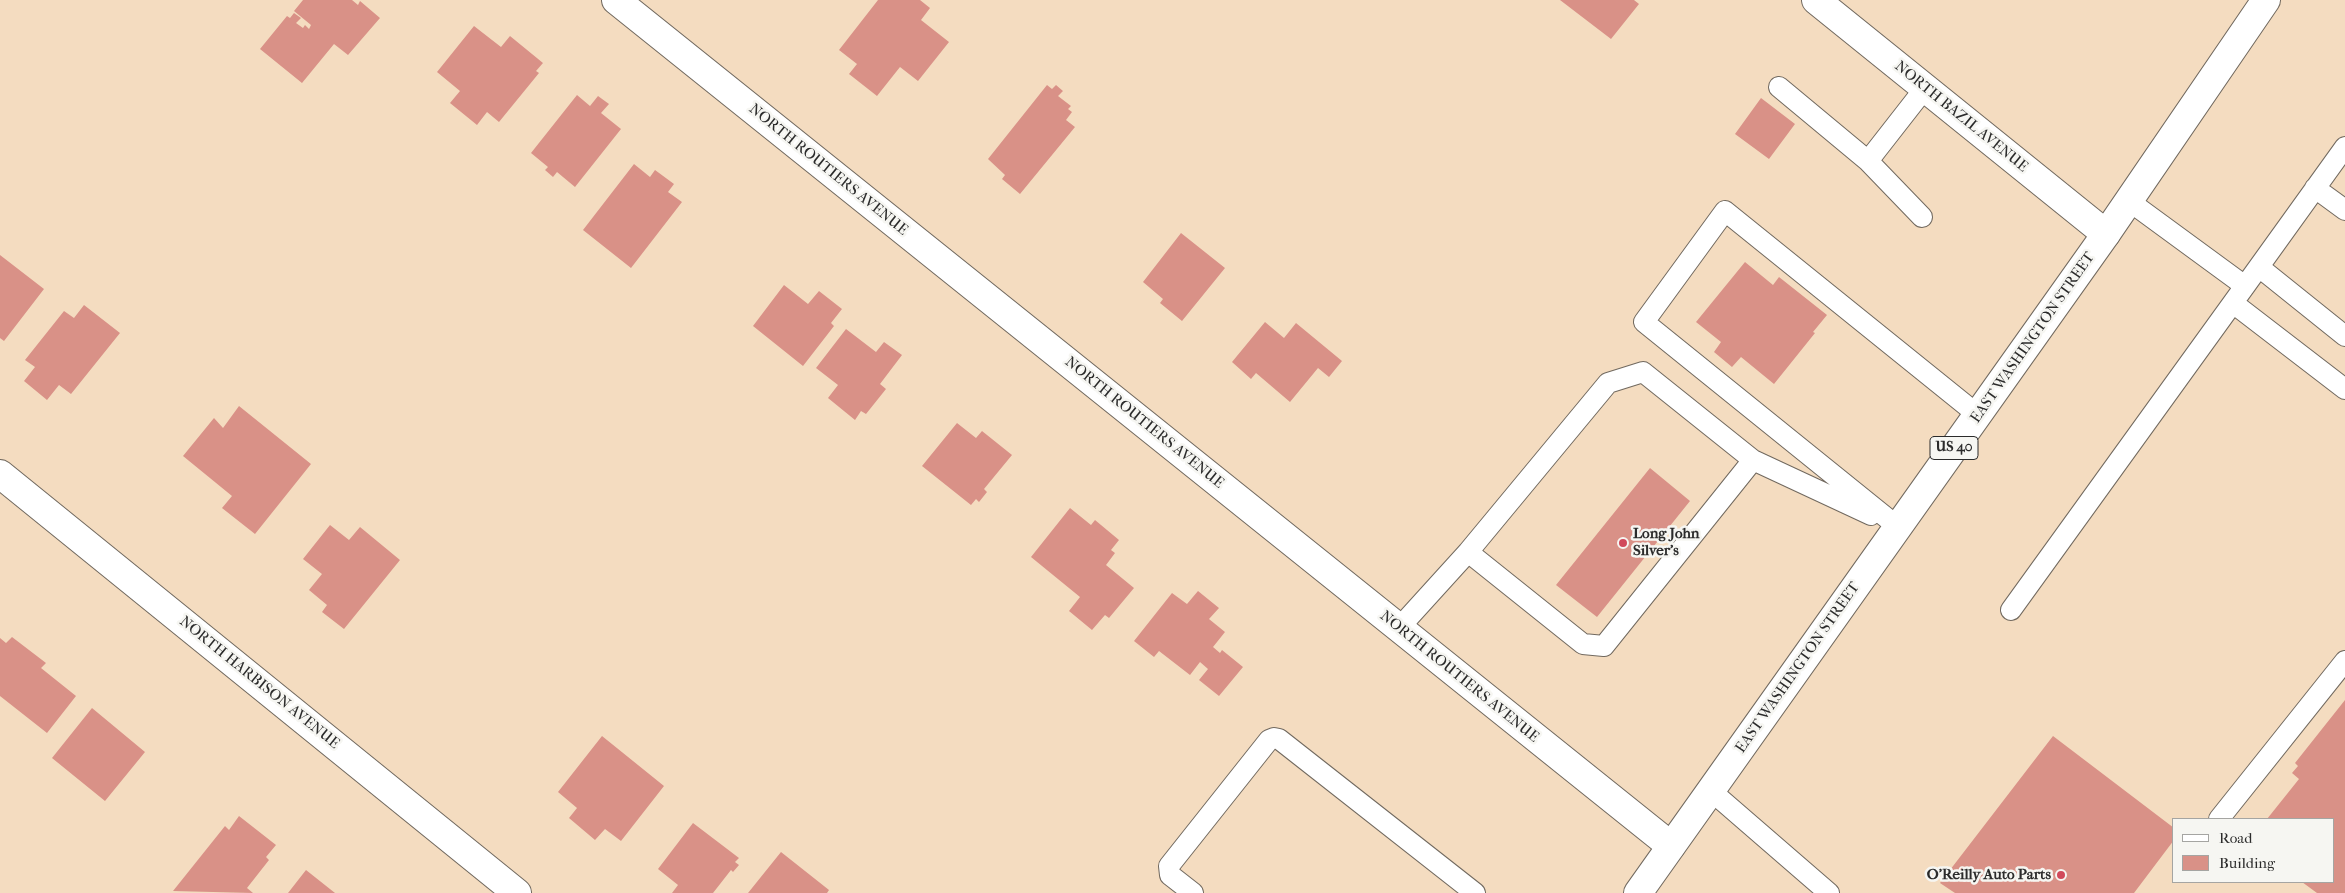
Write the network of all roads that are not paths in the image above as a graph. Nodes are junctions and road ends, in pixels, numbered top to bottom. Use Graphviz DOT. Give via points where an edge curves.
graph roads {
  1 [pos="616,0"];
  2 [pos="1816,0"];
  3 [pos="2266,0"];
  4 [pos="1779,87"];
  5 [pos="1925,88"];
  6 [pos="2345,147"];
  7 [pos="1868,161"];
  8 [pos="2315,188"];
  9 [pos="2129,201"];
  10 [pos="2345,210"];
  11 [pos="1922,217"];
  12 [pos="2106,234"];
  13 [pos="2259,267"];
  14 [pos="2246,286"];
  15 [pos="2233,303"];
  16 [pos="2345,336"];
  17 [pos="2345,389"];
  18 [pos="1978,415"];
  19 [pos="1753,460"];
  20 [pos="0,474"];
  21 [pos="1898,527"];
  22 [pos="1468,552"];
  23 [pos="2011,610"];
  24 [pos="1399,628"];
  25 [pos="2345,661"];
  26 [pos="1710,790"];
  27 [pos="2220,818"];
  28 [pos="1671,846"];
  29 [pos="517,893"];
  30 [pos="1193,893"];
  31 [pos="1476,893"];
  32 [pos="1638,893"];
  33 [pos="1829,893"];
  1 -- 24 [label="street, NORTH ROUTIERS AVENUE"];
  2 -- 5 [label="street, NORTH BAZIL AVENUE"];
  3 -- 9 [label="street, EAST WASHINGTON STREET / US 40"];
  4 -- 7 [label="lane"];
  5 -- 7 [label="lane"];
  5 -- 12 [label="street, NORTH BAZIL AVENUE"];
  6 -- 8 [label="lane"];
  7 -- 11 [label="lane"];
  8 -- 10 [label="lane"];
  8 -- 13 [label="lane"];
  9 -- 12 [label="street, EAST WASHINGTON STREET / US 40"];
  9 -- 14 [label="lane"];
  12 -- 18 [label="street, EAST WASHINGTON STREET / US 40"];
  13 -- 14 [label="lane"];
  13 -- 16 [label="lane"];
  14 -- 15 [label="lane"];
  15 -- 17 [label="lane"];
  15 -- 23 [label="lane"];
  18 -- 21 [label="street, EAST WASHINGTON STREET / US 40"];
  18 -- 21 [label="lane" via="1725,211 1644,322"];
  19 -- 21 [label="lane"];
  19 -- 22 [label="lane" via="1643,372 1608,383"];
  19 -- 22 [label="lane" via="1604,646 1583,644"];
  20 -- 29 [label="street, NORTH HARBISON AVENUE"];
  21 -- 26 [label="street, EAST WASHINGTON STREET / US 40"];
  22 -- 24 [label="lane"];
  24 -- 28 [label="street, NORTH ROUTIERS AVENUE"];
  25 -- 27 [label="lane"];
  26 -- 28 [label="street, EAST WASHINGTON STREET / US 40"];
  26 -- 33 [label="lane"];
  28 -- 32 [label="street, EAST WASHINGTON STREET / US 40"];
  30 -- 31 [label="lane" via="1170,875 1169,866 1269,740 1274,738"];
}
